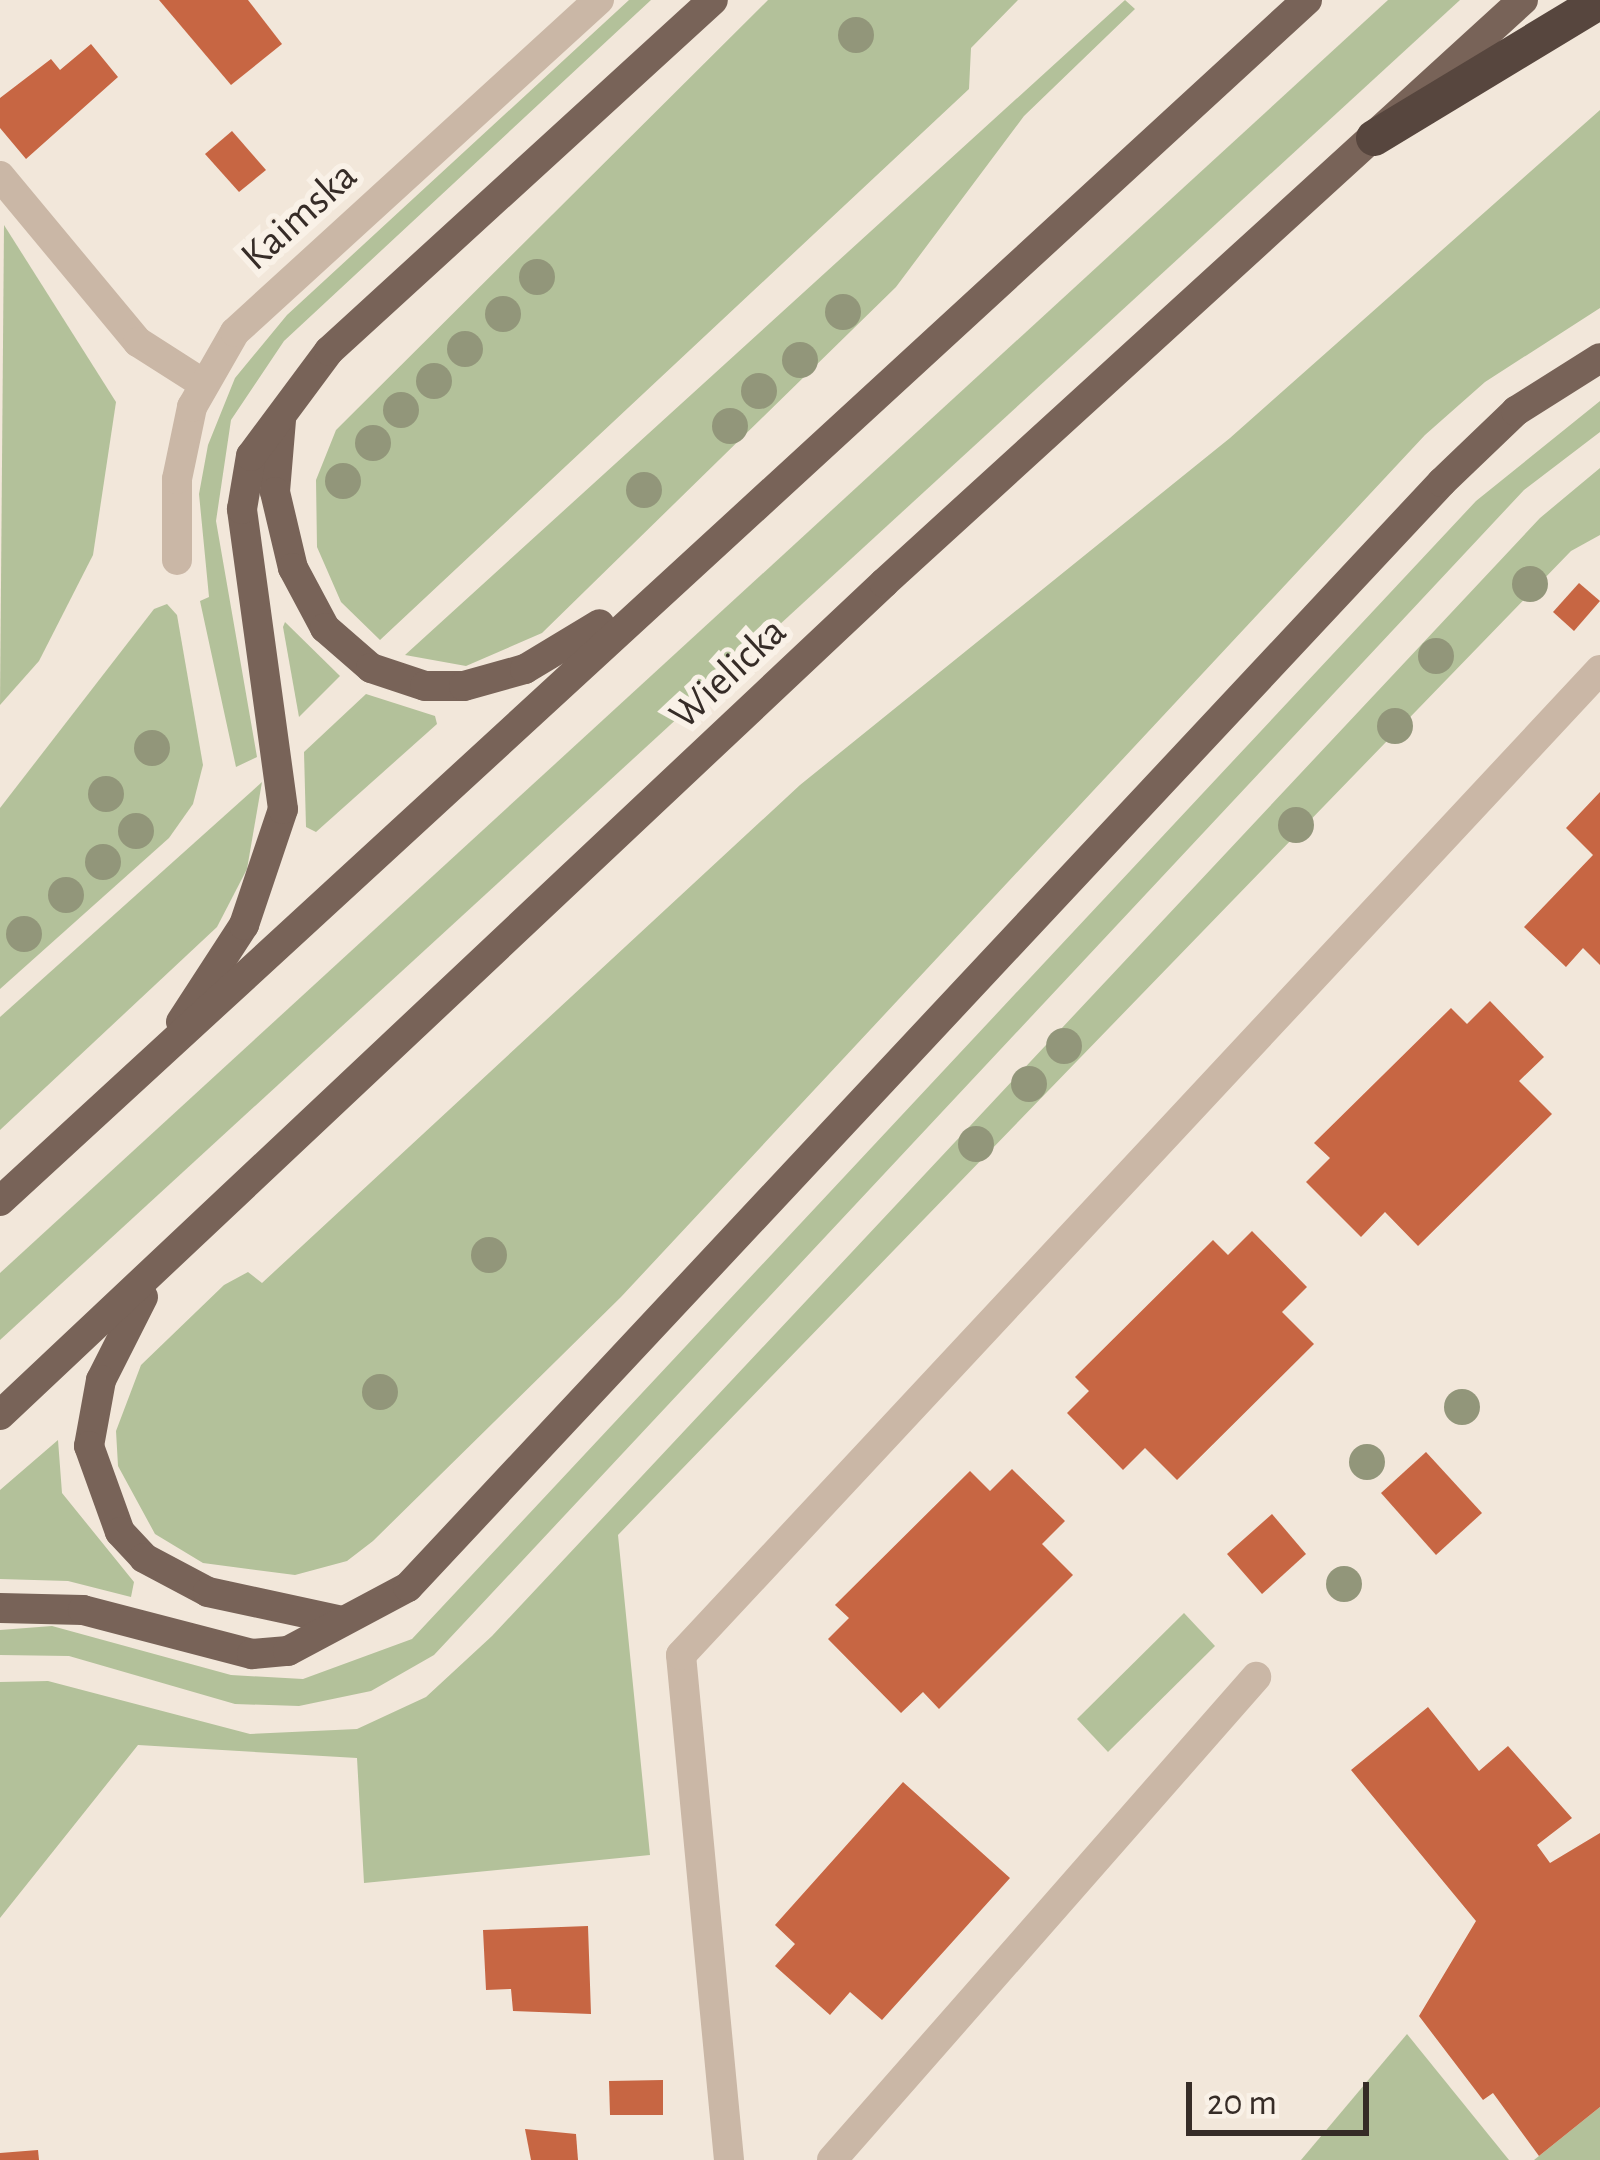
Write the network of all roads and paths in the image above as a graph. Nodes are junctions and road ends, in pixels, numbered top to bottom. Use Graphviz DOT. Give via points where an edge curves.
graph roads {
  1 [pos="599,0"];
  2 [pos="712,0"];
  3 [pos="1307,0"];
  4 [pos="1523,0"];
  5 [pos="1600,2"];
  6 [pos="1374,138"];
  7 [pos="0,176"];
  8 [pos="1600,358"];
  9 [pos="202,383"];
  10 [pos="287,403"];
  11 [pos="177,560"];
  12 [pos="684,566"];
  13 [pos="1600,670"];
  14 [pos="155,1062"];
  15 [pos="0,1201"];
  16 [pos="176,1254"];
  17 [pos="0,1415"];
  18 [pos="0,1608"];
  19 [pos="342,1621"];
  20 [pos="1256,1677"];
  21 [pos="729,2160"];
  22 [pos="832,2160"];
  1 -- 9 [label="street, Kaimska" via="235,332"];
  2 -- 10 [label="main road" via="329,351"];
  3 -- 12 [label="main road"];
  4 -- 6 [label="main road, Wielicka"];
  5 -- 6 [label="highway"];
  6 -- 16 [label="main road, Wielicka" via="884,584"];
  7 -- 9 [label="street" via="138,342"];
  8 -- 19 [label="main road" via="1516,411 1442,482 441,1558"];
  9 -- 11 [label="street, Kaimska" via="177,479"];
  10 -- 12 [label="main road" via="273,460 293,568 325,628 385,675 464,686 525,669"];
  10 -- 14 [label="main road" via="251,456 242,509 283,784 279,832 244,925"];
  12 -- 14 [label="main road"];
  13 -- 21 [label="street" via="682,1655"];
  14 -- 15 [label="main road"];
  16 -- 17 [label="main road, Wielicka"];
  16 -- 19 [label="main road" via="148,1287 100,1380 89,1446 94,1476 120,1532 173,1576 249,1604"];
  18 -- 19 [label="main road" via="83,1610 252,1654 288,1651"];
  20 -- 22 [label="street"];
}
